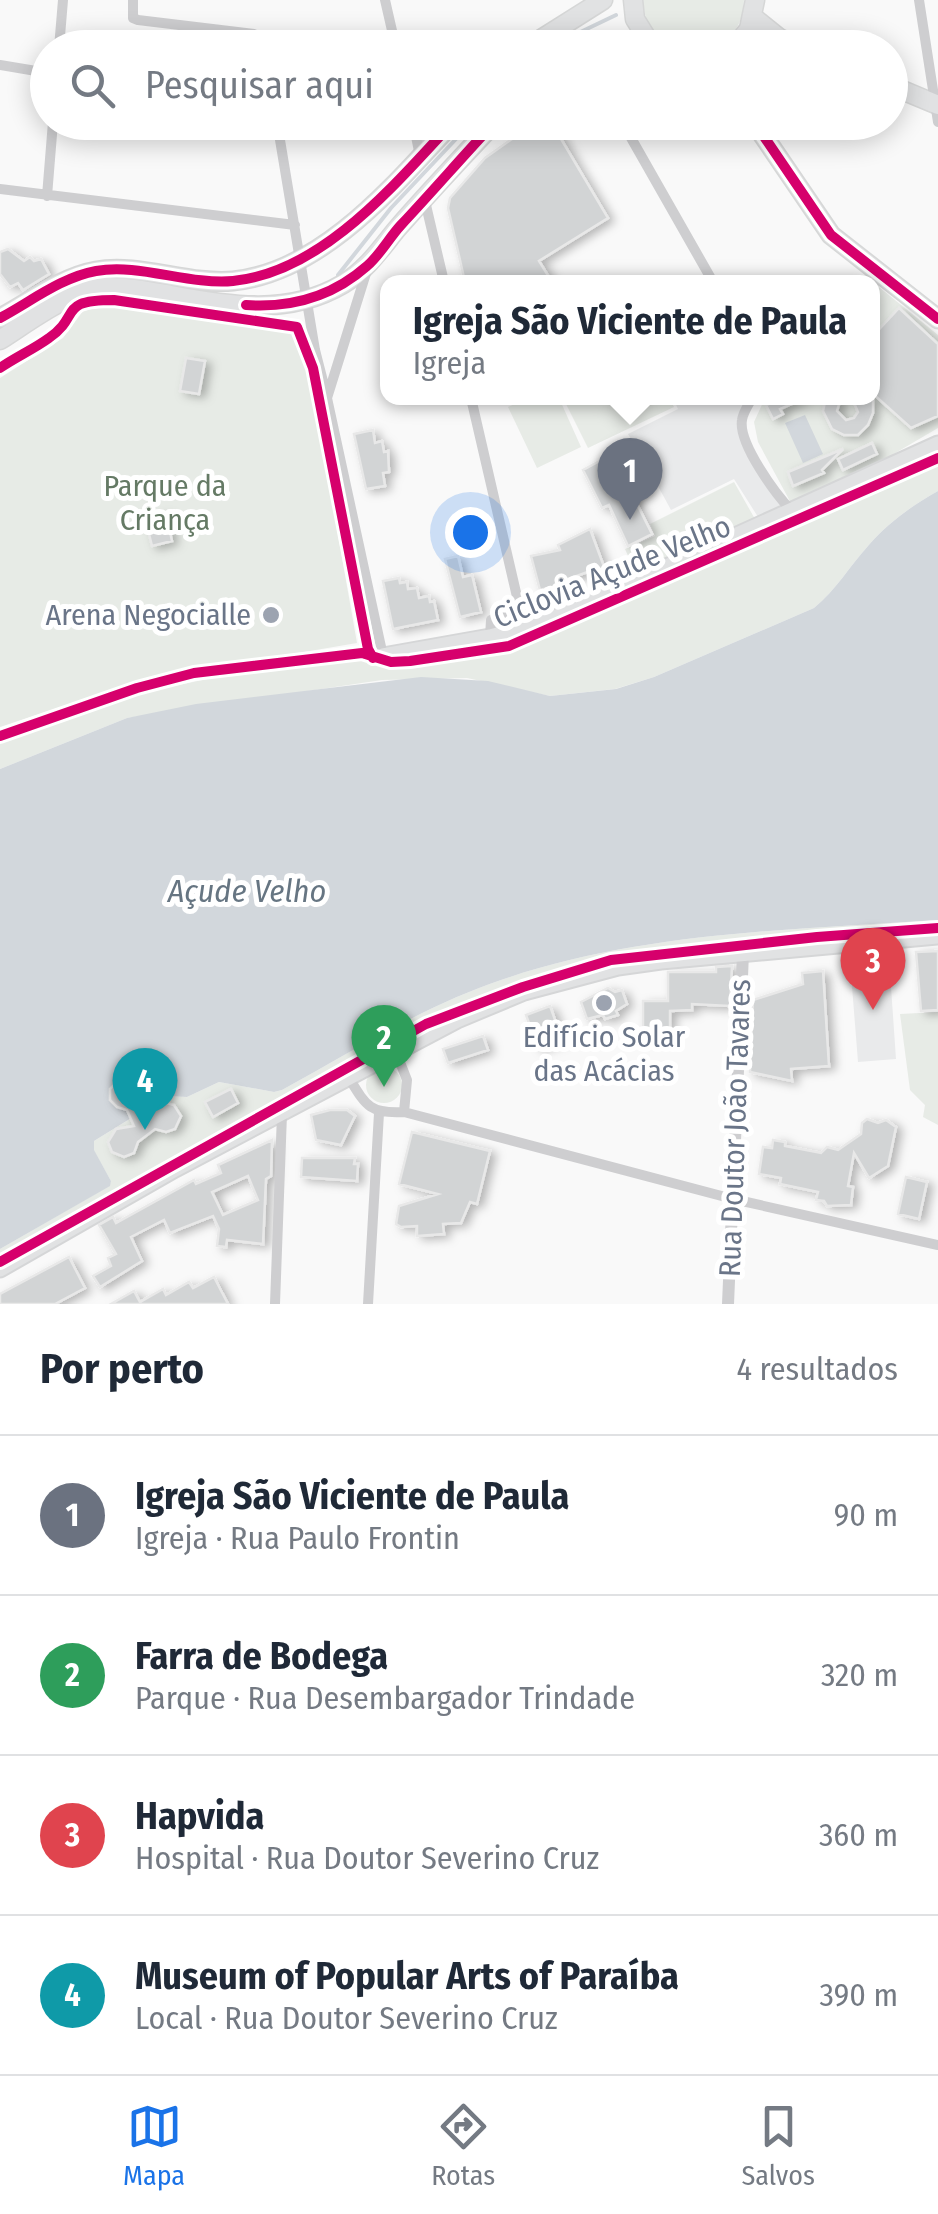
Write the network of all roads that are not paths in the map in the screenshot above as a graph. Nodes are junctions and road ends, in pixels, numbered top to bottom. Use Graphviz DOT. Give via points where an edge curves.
graph roads {
  1 [pos="63,0"];
  2 [pos="133,0"];
  3 [pos="385,0"];
  4 [pos="603,0"];
  5 [pos="634,0"];
  6 [pos="919,0"];
  7 [pos="754,8"];
  8 [pos="60,30"];
  9 [pos="221,30"];
  10 [pos="392,30"];
  11 [pos="556,30"];
  12 [pos="642,30"];
  13 [pos="772,30"];
  14 [pos="0,65"];
  15 [pos="30,70"];
  16 [pos="908,95"];
  17 [pos="937,110"];
  18 [pos="52,140"];
  19 [pos="280,140"];
  20 [pos="417,140"];
  21 [pos="436,140"];
  22 [pos="479,140"];
  23 [pos="632,140"];
  24 [pos="766,140"];
  25 [pos="420,157"];
  26 [pos="0,189"];
  27 [pos="47,196"];
  28 [pos="426,201"];
  29 [pos="296,225"];
  30 [pos="300,258"];
  31 [pos="368,265"];
  32 [pos="442,275"];
  33 [pos="708,275"];
  34 [pos="260,276"];
  35 [pos="307,300"];
  36 [pos="0,303"];
  37 [pos="268,306"];
  38 [pos="22,307"];
  39 [pos="0,318"];
  40 [pos="938,319"];
  41 [pos="0,340"];
  42 [pos="327,398"];
  43 [pos="473,405"];
  44 [pos="748,405"];
  45 [pos="938,444"];
  46 [pos="792,512"];
  47 [pos="521,609"];
  48 [pos="524,628"];
  49 [pos="490,637"];
  50 [pos="383,656"];
  51 [pos="938,936"];
  52 [pos="743,953"];
  53 [pos="396,1052"];
  54 [pos="348,1078"];
  55 [pos="404,1112"];
  56 [pos="379,1113"];
  57 [pos="282,1114"];
  58 [pos="733,1198"];
  59 [pos="938,1246"];
  60 [pos="0,1269"];
  61 [pos="275,1304"];
  62 [pos="368,1304"];
  63 [pos="728,1304"];
  1 -- 8 [label="street"];
  2 -- 9 [label="street" via="138,20"];
  3 -- 10 [label="street"];
  4 -- 11 [label="main road"];
  5 -- 12 [label="main road"];
  6 -- 17 [label="street"];
  7 -- 13 [label="main road"];
  14 -- 15 [label="street"];
  16 -- 17 [label="main road"];
  18 -- 27 [label="street"];
  19 -- 29 [label="street"];
  20 -- 25 [label="street"];
  21 -- 25 [label="main road"];
  22 -- 28 [label="main road"];
  23 -- 33 [label="street"];
  24 -- 40 [label="main road" via="831,235"];
  25 -- 30 [label="main road" via="362,216"];
  26 -- 27 [label="street"];
  27 -- 29 [label="street"];
  28 -- 31 [label="main road"];
  28 -- 32 [label="street"];
  29 -- 30 [label="street"];
  30 -- 34 [label="main road"];
  30 -- 35 [label="street"];
  31 -- 35 [label="main road"];
  31 -- 42 [label="street"];
  34 -- 37 [label="main road"];
  34 -- 38 [label="main road" via="213,281 93,271"];
  35 -- 37 [label="main road"];
  35 -- 42 [label="street"];
  36 -- 38 [label="street"];
  37 -- 41 [label="main road" via="100,288"];
  38 -- 39 [label="main road"];
  42 -- 50 [label="street"];
  43 -- 47 [label="street"];
  44 -- 46 [label="street" via="742,432"];
  45 -- 46 [label="main road"];
  46 -- 48 [label="main road"];
  47 -- 48 [label="street"];
  47 -- 49 [label="street" via="491,620"];
  48 -- 49 [label="main road"];
  49 -- 50 [label="main road"];
  51 -- 52 [label="main road"];
  52 -- 53 [label="main road" via="632,965 552,984"];
  52 -- 58 [label="street, Rua Doutor João Tavares"];
  53 -- 54 [label="main road"];
  53 -- 55 [label="street" via="408,1087"];
  54 -- 56 [label="street"];
  54 -- 57 [label="main road"];
  55 -- 56 [label="street"];
  55 -- 58 [label="street"];
  56 -- 62 [label="street"];
  57 -- 60 [label="main road"];
  57 -- 61 [label="street"];
  58 -- 59 [label="street"];
  58 -- 63 [label="street, Rua Doutor João Tavares"];
}
